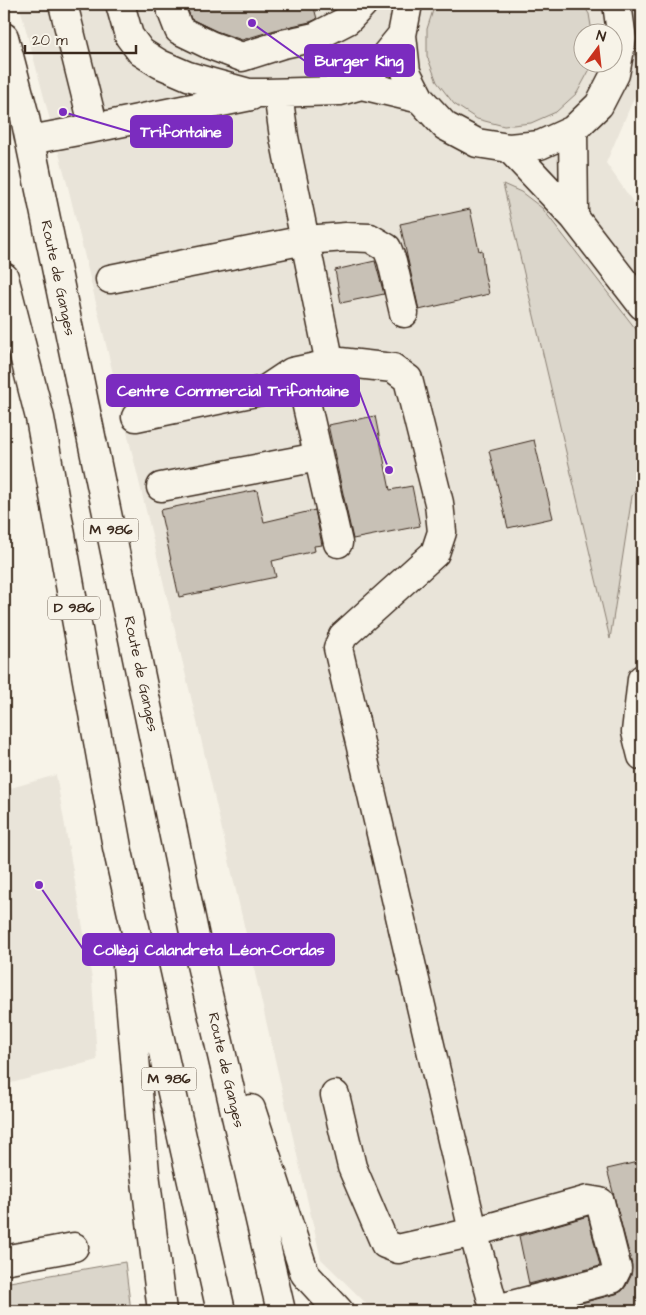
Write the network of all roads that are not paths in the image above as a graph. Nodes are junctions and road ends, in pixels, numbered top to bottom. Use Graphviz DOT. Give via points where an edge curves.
graph roads {
  1 [pos="63,4"];
  2 [pos="120,4"];
  3 [pos="169,4"];
  4 [pos="363,4"];
  5 [pos="408,4"];
  6 [pos="617,4"];
  7 [pos="620,22"];
  8 [pos="642,22"];
  9 [pos="402,35"];
  10 [pos="4,36"];
  11 [pos="624,37"];
  12 [pos="615,72"];
  13 [pos="361,85"];
  14 [pos="272,93"];
  15 [pos="420,99"];
  16 [pos="94,128"];
  17 [pos="573,130"];
  18 [pos="30,140"];
  19 [pos="509,148"];
  20 [pos="574,217"];
  21 [pos="305,240"];
  22 [pos="4,277"];
  23 [pos="110,279"];
  24 [pos="642,305"];
  25 [pos="404,313"];
  26 [pos="330,364"];
  27 [pos="299,370"];
  28 [pos="136,417"];
  29 [pos="318,456"];
  30 [pos="162,487"];
  31 [pos="338,543"];
  32 [pos="642,679"];
  33 [pos="642,756"];
  34 [pos="117,847"];
  35 [pos="197,947"];
  36 [pos="334,1095"];
  37 [pos="474,1232"];
  38 [pos="74,1247"];
  39 [pos="4,1260"];
  40 [pos="162,1311"];
  41 [pos="221,1311"];
  42 [pos="281,1311"];
  43 [pos="339,1311"];
  44 [pos="495,1311"];
  1 -- 16 [label="main road"];
  2 -- 14 [label="main road" via="129,36 141,52 160,64 212,84 249,93"];
  3 -- 4 [label="main road" via="179,30 242,57 315,37 348,20"];
  5 -- 9 [label="main road"];
  6 -- 7 [label="main road"];
  8 -- 11 [label="main road"];
  9 -- 13 [label="main road"];
  9 -- 15 [label="main road" via="406,72"];
  10 -- 18 [label="main road, Route de Ganges / M 986"];
  12 -- 17 [label="main road" via="599,106"];
  13 -- 14 [label="main road" via="340,91"];
  13 -- 15 [label="main road"];
  14 -- 16 [label="main road"];
  14 -- 21 [label="main road"];
  15 -- 19 [label="main road" via="445,126 477,143"];
  16 -- 18 [label="main road"];
  17 -- 19 [label="main road" via="540,144"];
  17 -- 20 [label="main road"];
  18 -- 35 [label="main road, Route de Ganges / M 986"];
  19 -- 20 [label="main road"];
  20 -- 24 [label="main road"];
  21 -- 23 [label="main road"];
  21 -- 25 [label="main road" via="370,238 387,248"];
  21 -- 26 [label="main road"];
  22 -- 34 [label="main road, D 986" via="40,418"];
  26 -- 27 [label="main road"];
  26 -- 37 [label="main road" via="340,362 393,368 408,379 439,503 442,532 435,553 343,636 338,648"];
  27 -- 28 [label="main road" via="265,390"];
  27 -- 29 [label="main road"];
  29 -- 30 [label="main road"];
  29 -- 31 [label="main road"];
  32 -- 33 [label="main road" via="636,732"];
  34 -- 40 [label="main road, M 986" via="145,1173"];
  34 -- 41 [label="main road, M 986"];
  35 -- 42 [label="main road, Route de Ganges / M 986"];
  35 -- 43 [label="main road, M 986" via="305,1274"];
  36 -- 37 [label="main road" via="352,1167 385,1244 398,1249"];
  37 -- 44 [label="main road"];
  37 -- 44 [label="main road" via="588,1200 600,1202 617,1269 612,1280"];
  38 -- 39 [label="main road"];
}
